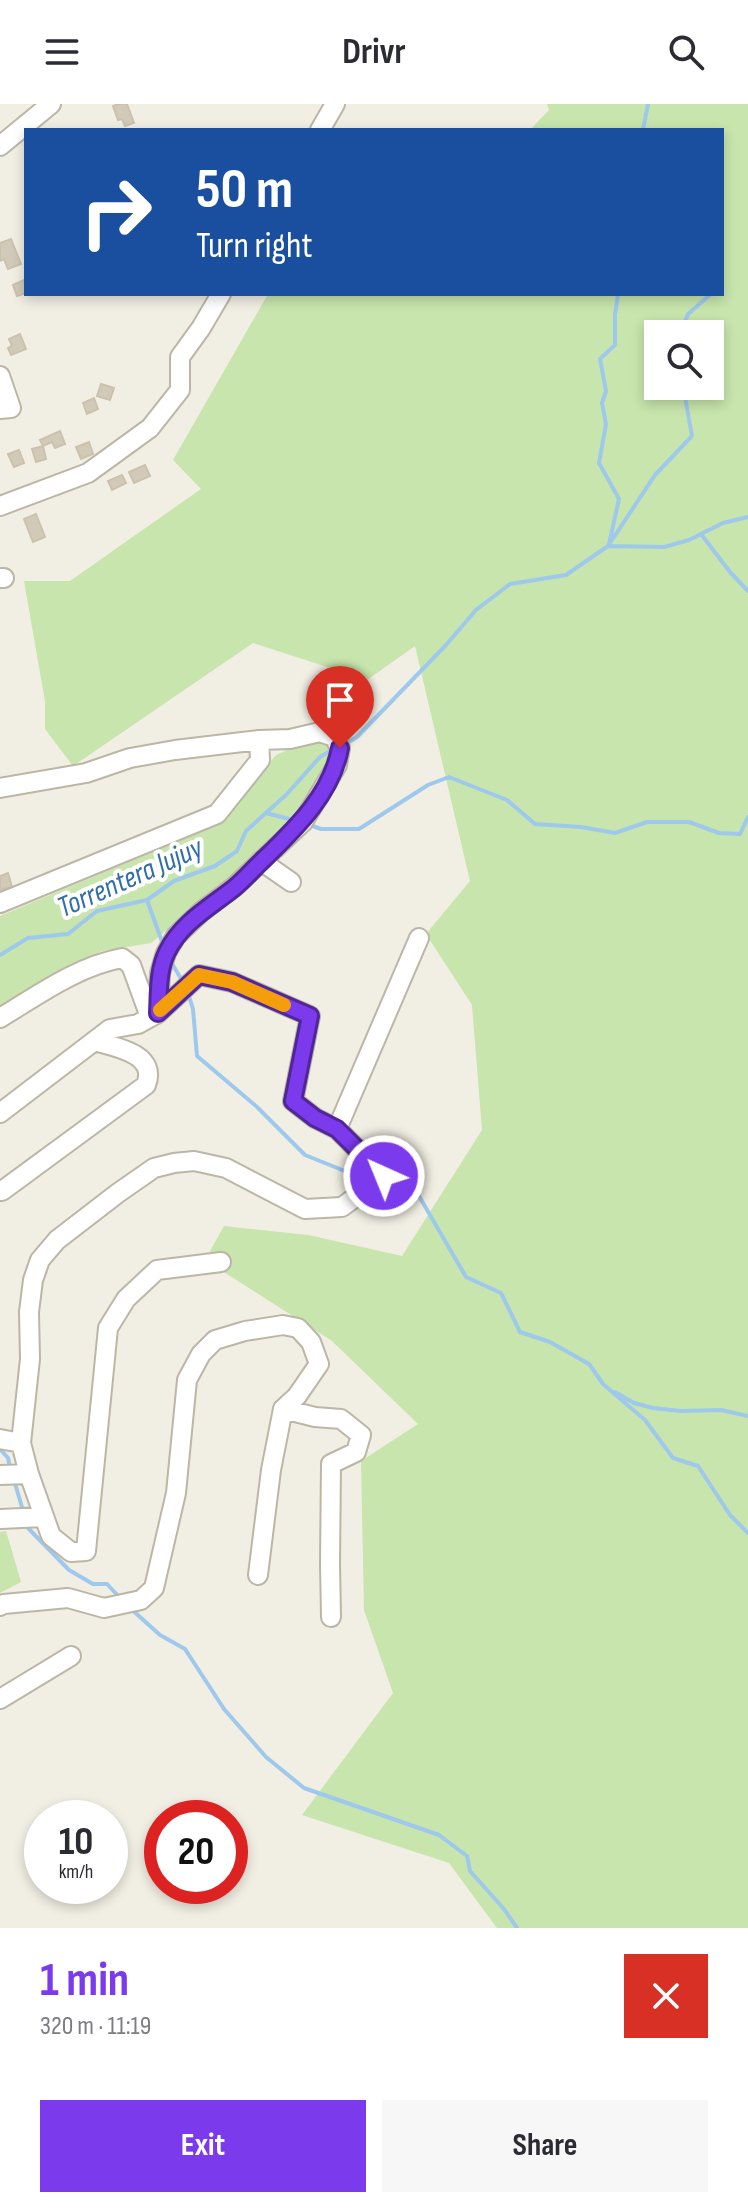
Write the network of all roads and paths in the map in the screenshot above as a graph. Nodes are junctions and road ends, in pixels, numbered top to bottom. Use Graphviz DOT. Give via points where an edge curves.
graph roads {
  1 [pos="51,104"];
  2 [pos="335,104"];
  3 [pos="321,128"];
  4 [pos="0,146"];
  5 [pos="220,296"];
  6 [pos="0,376"];
  7 [pos="0,409"];
  8 [pos="0,506"];
  9 [pos="259,740"];
  10 [pos="0,788"];
  11 [pos="261,861"];
  12 [pos="291,882"];
  13 [pos="0,903"];
  14 [pos="419,938"];
  15 [pos="154,1015"];
  16 [pos="0,1018"];
  17 [pos="94,1041"];
  18 [pos="0,1113"];
  19 [pos="337,1129"];
  20 [pos="2,1191"];
  21 [pos="221,1262"];
  22 [pos="283,1409"];
  23 [pos="0,1439"];
  24 [pos="21,1443"];
  25 [pos="29,1474"];
  26 [pos="0,1475"];
  27 [pos="44,1517"];
  28 [pos="0,1519"];
  29 [pos="258,1575"];
  30 [pos="0,1606"];
  31 [pos="331,1617"];
  32 [pos="71,1656"];
  33 [pos="0,1699"];
  1 -- 4 [label="street"];
  2 -- 3 [label="street"];
  5 -- 8 [label="street" via="180,357 180,390 150,428 88,473"];
  6 -- 7 [label="street" via="11,408"];
  9 -- 10 [label="street" via="130,758 86,773"];
  9 -- 11 [label="street" via="320,732 334,737 340,748 337,765 303,822"];
  9 -- 13 [label="street" via="260,760 217,814"];
  11 -- 12 [label="street"];
  11 -- 15 [label="street" via="176,936 160,973"];
  14 -- 19 [label="street"];
  15 -- 16 [label="street" via="131,965 122,958 48,988"];
  15 -- 17 [label="street" via="110,1029"];
  15 -- 19 [label="street" via="199,975 232,982 310,1016 293,1101"];
  17 -- 18 [label="street"];
  17 -- 20 [label="street" via="141,1059 149,1077 146,1085"];
  19 -- 24 [label="street" via="384,1176 342,1207 305,1209 226,1168 174,1163 154,1168 57,1240 40,1260 33,1280"];
  21 -- 27 [label="street" via="157,1270 126,1299 108,1328 86,1551 71,1552 51,1536"];
  22 -- 29 [label="street"];
  22 -- 30 [label="street" via="319,1364 311,1342 298,1328 283,1325 215,1340 187,1380 176,1493 154,1588 141,1600 104,1608 68,1598"];
  22 -- 31 [label="street" via="341,1419 361,1435 356,1452 331,1464"];
  23 -- 24 [label="street"];
  24 -- 25 [label="street"];
  25 -- 26 [label="street"];
  25 -- 27 [label="street"];
  27 -- 28 [label="street"];
  32 -- 33 [label="street"];
}
